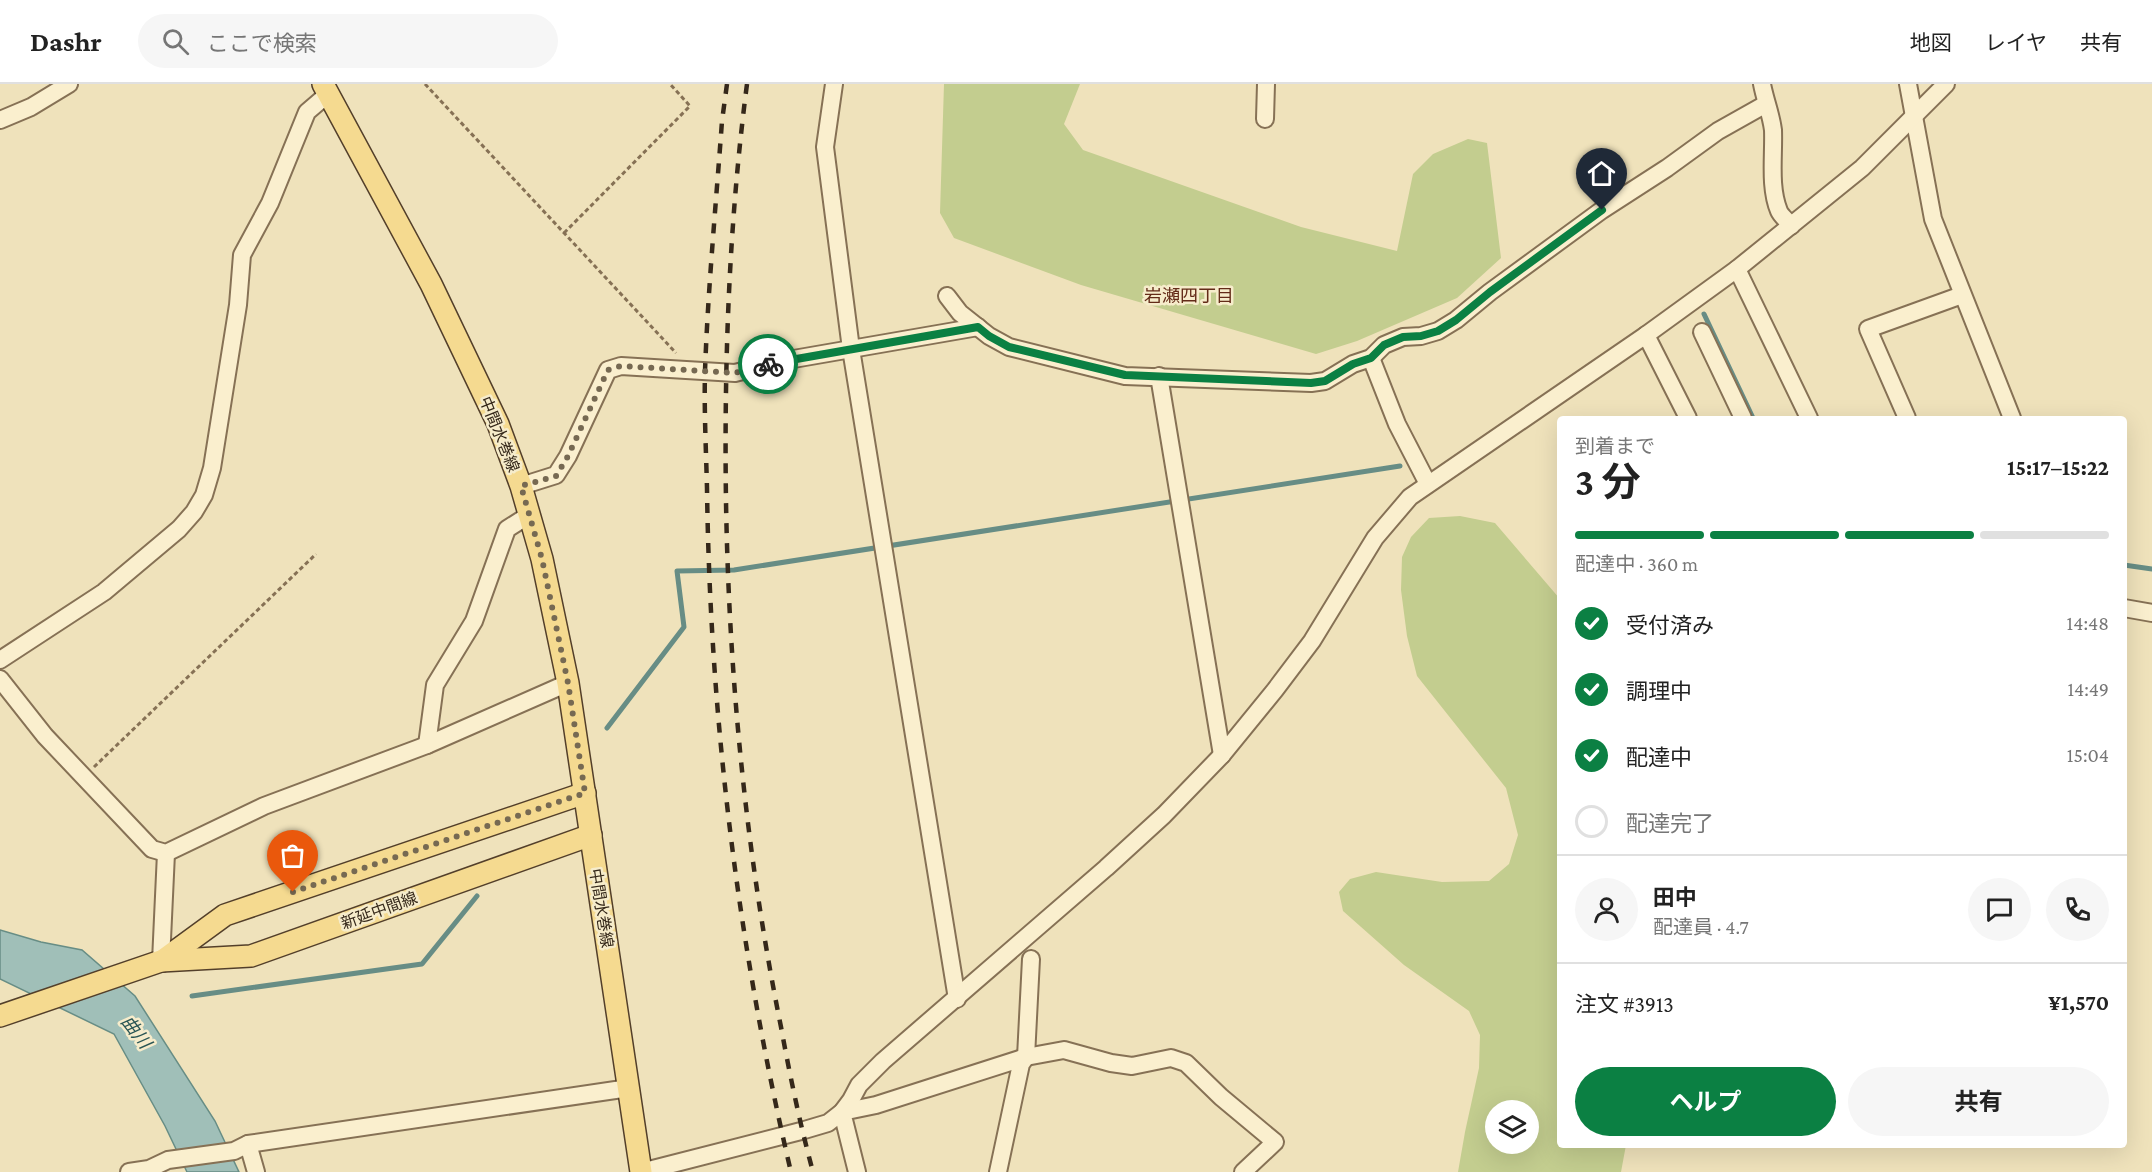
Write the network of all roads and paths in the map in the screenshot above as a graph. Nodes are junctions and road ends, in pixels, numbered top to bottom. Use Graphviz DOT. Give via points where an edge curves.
graph roads {
  1 [pos="69,84"];
  2 [pos="425,84"];
  3 [pos="670,84"];
  4 [pos="834,84"];
  5 [pos="1266,84"];
  6 [pos="1762,84"];
  7 [pos="1908,84"];
  8 [pos="1946,84"];
  9 [pos="326,89"];
  10 [pos="1766,104"];
  11 [pos="1915,116"];
  12 [pos="1265,119"];
  13 [pos="0,120"];
  14 [pos="1791,226"];
  15 [pos="564,233"];
  16 [pos="1737,269"];
  17 [pos="1962,295"];
  18 [pos="947,296"];
  19 [pos="978,327"];
  20 [pos="1702,332"];
  21 [pos="1646,335"];
  22 [pos="851,349"];
  23 [pos="1371,358"];
  24 [pos="680,370"];
  25 [pos="1159,376"];
  26 [pos="1687,416"];
  27 [pos="1742,416"];
  28 [pos="1808,416"];
  29 [pos="1906,416"];
  30 [pos="2011,416"];
  31 [pos="1428,484"];
  32 [pos="521,486"];
  33 [pos="529,515"];
  34 [pos="316,554"];
  35 [pos="2127,609"];
  36 [pos="2152,613"];
  37 [pos="0,660"];
  38 [pos="0,679"];
  39 [pos="568,683"];
  40 [pos="427,745"];
  41 [pos="1222,755"];
  42 [pos="83,777"];
  43 [pos="585,793"];
  44 [pos="591,835"];
  45 [pos="166,852"];
  46 [pos="1031,959"];
  47 [pos="161,961"];
  48 [pos="957,999"];
  49 [pos="0,1016"];
  50 [pos="1026,1057"];
  51 [pos="629,1088"];
  52 [pos="842,1112"];
  53 [pos="241,1147"];
  54 [pos="149,1171"];
  55 [pos="129,1172"];
  56 [pos="256,1172"];
  57 [pos="641,1172"];
  58 [pos="857,1172"];
  59 [pos="998,1172"];
  60 [pos="1243,1172"];
  1 -- 13 [label="street"];
  2 -- 15 [label="path"];
  3 -- 15 [label="path" via="690,106"];
  4 -- 22 [label="street" via="825,147"];
  5 -- 12 [label="street"];
  6 -- 10 [label="street"];
  7 -- 11 [label="street"];
  8 -- 11 [label="street"];
  9 -- 32 [label="main road, 中間水巻線" via="431,284 498,424"];
  9 -- 37 [label="street" via="307,112 270,203 242,255 238,305 212,468 204,495 179,528 104,592"];
  10 -- 14 [label="street" via="1773,130 1773,178 1779,212"];
  10 -- 23 [label="street" via="1718,131 1602,210 1456,320 1438,331 1384,345"];
  11 -- 14 [label="street" via="1862,168"];
  11 -- 17 [label="street" via="1933,219"];
  14 -- 16 [label="street"];
  15 -- 24 [label="path" via="676,353"];
  16 -- 21 [label="street"];
  16 -- 28 [label="street"];
  17 -- 29 [label="street" via="1868,329"];
  17 -- 30 [label="street"];
  18 -- 19 [label="street"];
  19 -- 22 [label="street"];
  19 -- 25 [label="street" via="1009,347 1125,375"];
  20 -- 27 [label="street"];
  21 -- 26 [label="street"];
  21 -- 31 [label="street"];
  22 -- 24 [label="street" via="735,373"];
  22 -- 48 [label="street"];
  23 -- 25 [label="street" via="1325,381 1311,383"];
  23 -- 31 [label="street" via="1397,424"];
  24 -- 32 [label="street" via="621,366 608,370 556,476"];
  25 -- 41 [label="street"];
  31 -- 41 [label="street" via="1410,497 1375,537 1311,640"];
  32 -- 33 [label="main road, 中間水巻線"];
  33 -- 39 [label="main road, 中間水巻線"];
  33 -- 40 [label="street" via="507,528 474,621 435,685"];
  34 -- 42 [label="path"];
  35 -- 36 [label="street"];
  38 -- 42 [label="street"];
  39 -- 40 [label="street"];
  39 -- 43 [label="main road, 中間水巻線"];
  40 -- 45 [label="street" via="264,806"];
  41 -- 48 [label="street" via="1164,815"];
  42 -- 45 [label="street" via="152,849"];
  43 -- 44 [label="main road, 中間水巻線"];
  43 -- 47 [label="main road, 新延中間線" via="225,915"];
  44 -- 47 [label="main road, 新延中間線" via="251,956"];
  44 -- 51 [label="main road, 中間水巻線"];
  45 -- 47 [label="street"];
  46 -- 50 [label="street"];
  47 -- 49 [label="main road, 新延中間線"];
  48 -- 52 [label="street" via="859,1085"];
  50 -- 52 [label="street" via="876,1105"];
  50 -- 59 [label="street" via="1021,1064"];
  50 -- 60 [label="street" via="1064,1050 1132,1066 1171,1058 1186,1063 1275,1142"];
  51 -- 53 [label="street"];
  51 -- 57 [label="main road, 中間水巻線"];
  52 -- 57 [label="street" via="828,1123"];
  52 -- 58 [label="street"];
  53 -- 54 [label="street" via="168,1160"];
  53 -- 56 [label="street"];
  54 -- 55 [label="street"];
}
